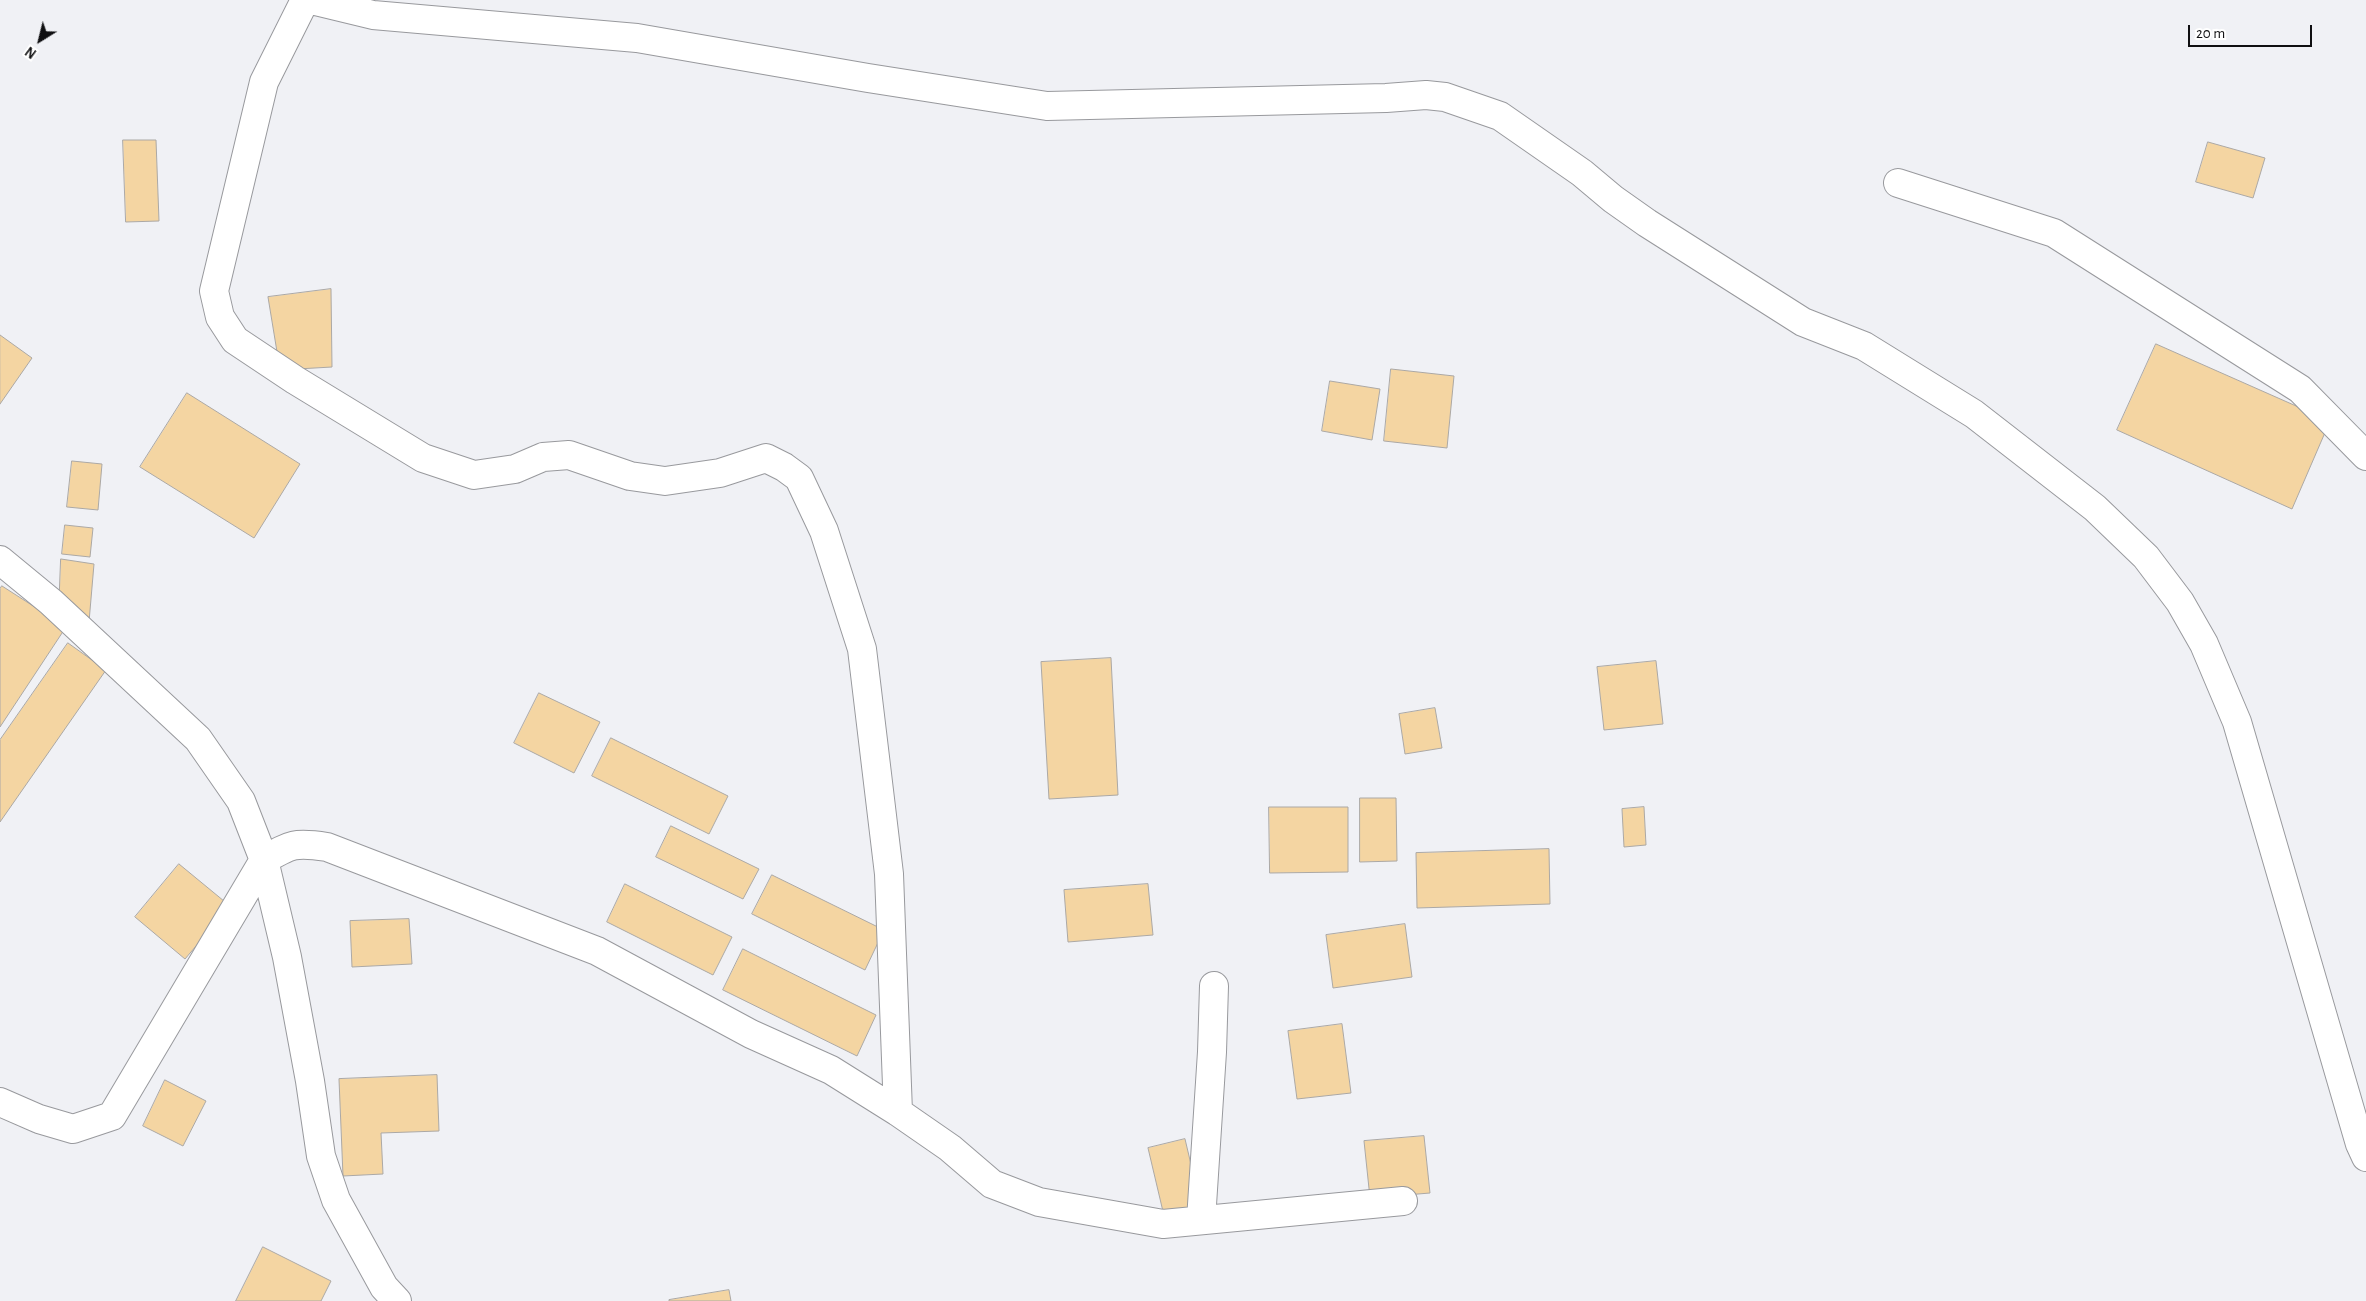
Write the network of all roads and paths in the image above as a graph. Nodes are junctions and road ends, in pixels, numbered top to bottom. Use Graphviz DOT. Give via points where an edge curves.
graph roads {
  1 [pos="305,0"];
  2 [pos="311,0"];
  3 [pos="1898,183"];
  4 [pos="2366,456"];
  5 [pos="0,560"];
  6 [pos="264,860"];
  7 [pos="1214,986"];
  8 [pos="0,1102"];
  9 [pos="898,1112"];
  10 [pos="2366,1157"];
  11 [pos="1402,1201"];
  12 [pos="1200,1220"];
  13 [pos="397,1301"];
  1 -- 9 [label="street" via="264,82 214,291 220,317 235,340 295,380 423,458 474,475 514,469 543,457 569,455 630,476 666,482 720,473 766,458 799,478 824,531 862,649 888,874"];
  2 -- 10 [label="street" via="373,15 636,38 1047,106 1426,95 1445,97 1500,116 1647,223 1803,322 1864,346 1974,414 2095,508 2146,557 2180,602 2204,644 2237,722"];
  3 -- 4 [label="street" via="2054,233 2300,389"];
  5 -- 6 [label="street" via="51,602 198,739 241,802"];
  6 -- 8 [label="street" via="112,1116 73,1129"];
  6 -- 9 [label="street" via="289,845 306,843 327,847 597,951 751,1034 831,1070"];
  6 -- 13 [label="street" via="287,957 321,1156 336,1200 384,1287"];
  7 -- 12 [label="street"];
  9 -- 12 [label="street" via="950,1148 992,1184 1039,1202 1163,1224"];
  11 -- 12 [label="street"];
}
